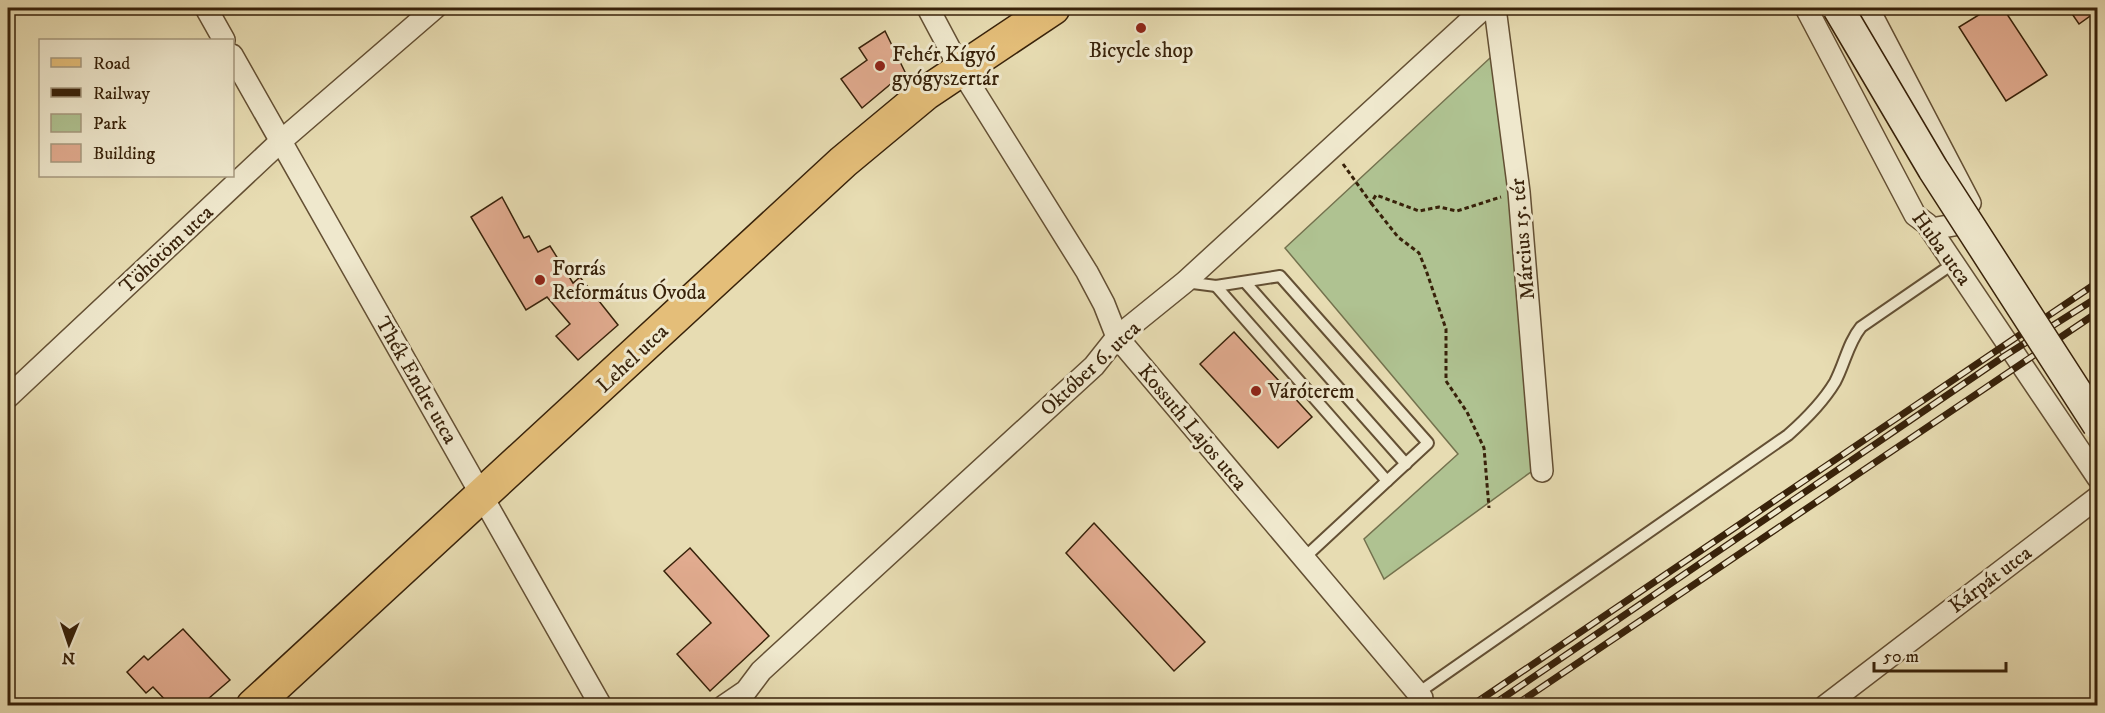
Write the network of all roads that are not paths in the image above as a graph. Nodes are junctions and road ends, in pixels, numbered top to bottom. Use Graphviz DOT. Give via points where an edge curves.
graph roads {
  1 [pos="206,8"];
  2 [pos="435,8"];
  3 [pos="927,8"];
  4 [pos="1053,8"];
  5 [pos="1484,8"];
  6 [pos="1495,8"];
  7 [pos="1806,8"];
  8 [pos="1838,8"];
  9 [pos="1868,8"];
  10 [pos="223,39"];
  11 [pos="234,59"];
  12 [pos="961,70"];
  13 [pos="281,141"];
  14 [pos="1929,226"];
  15 [pos="1954,263"];
  16 [pos="1185,282"];
  17 [pos="1245,282"];
  18 [pos="1216,286"];
  19 [pos="1117,337"];
  20 [pos="8,397"];
  21 [pos="2097,425"];
  22 [pos="1406,464"];
  23 [pos="1542,471"];
  24 [pos="2097,478"];
  25 [pos="1387,481"];
  26 [pos="483,496"];
  27 [pos="2097,497"];
  28 [pos="1304,558"];
  29 [pos="1420,695"];
  30 [pos="748,698"];
  31 [pos="254,705"];
  32 [pos="602,705"];
  33 [pos="724,705"];
  34 [pos="1825,705"];
  1 -- 10 [label="street"];
  2 -- 13 [label="street, Töhötöm utca"];
  3 -- 12 [label="street, Kossuth Lajos utca"];
  4 -- 12 [label="main road, Lehel utca"];
  5 -- 16 [label="street, Október 6. utca"];
  6 -- 23 [label="street, Március 15. tér" via="1519,192"];
  7 -- 14 [label="street, Huba utca" via="1915,215"];
  8 -- 21 [label="main road, bridge" via="1933,169"];
  9 -- 14 [label="street" via="1970,203 1954,225"];
  11 -- 13 [label="street, Thék Endre utca"];
  12 -- 19 [label="street, Kossuth Lajos utca" via="1087,272"];
  12 -- 26 [label="main road, Lehel utca" via="843,162"];
  13 -- 20 [label="street, Töhötöm utca"];
  13 -- 26 [label="street, Thék Endre utca"];
  14 -- 15 [label="street, Huba utca"];
  15 -- 24 [label="street, Huba utca"];
  15 -- 29 [label="lane" via="1861,327 1852,337 1834,382 1788,435"];
  16 -- 18 [label="lane"];
  16 -- 19 [label="street, Október 6. utca"];
  17 -- 18 [label="lane"];
  17 -- 22 [label="lane"];
  17 -- 22 [label="lane" via="1280,276 1428,443"];
  18 -- 25 [label="lane"];
  19 -- 28 [label="street, Kossuth Lajos utca"];
  19 -- 30 [label="street, Október 6. utca" via="1094,366 751,681"];
  22 -- 25 [label="lane"];
  25 -- 28 [label="lane"];
  26 -- 31 [label="main road, Lehel utca"];
  26 -- 32 [label="street, Thék Endre utca"];
  27 -- 34 [label="street, Kárpát utca"];
  28 -- 29 [label="street, Kossuth Lajos utca"];
  30 -- 33 [label="street, Október 6. utca"];
}
